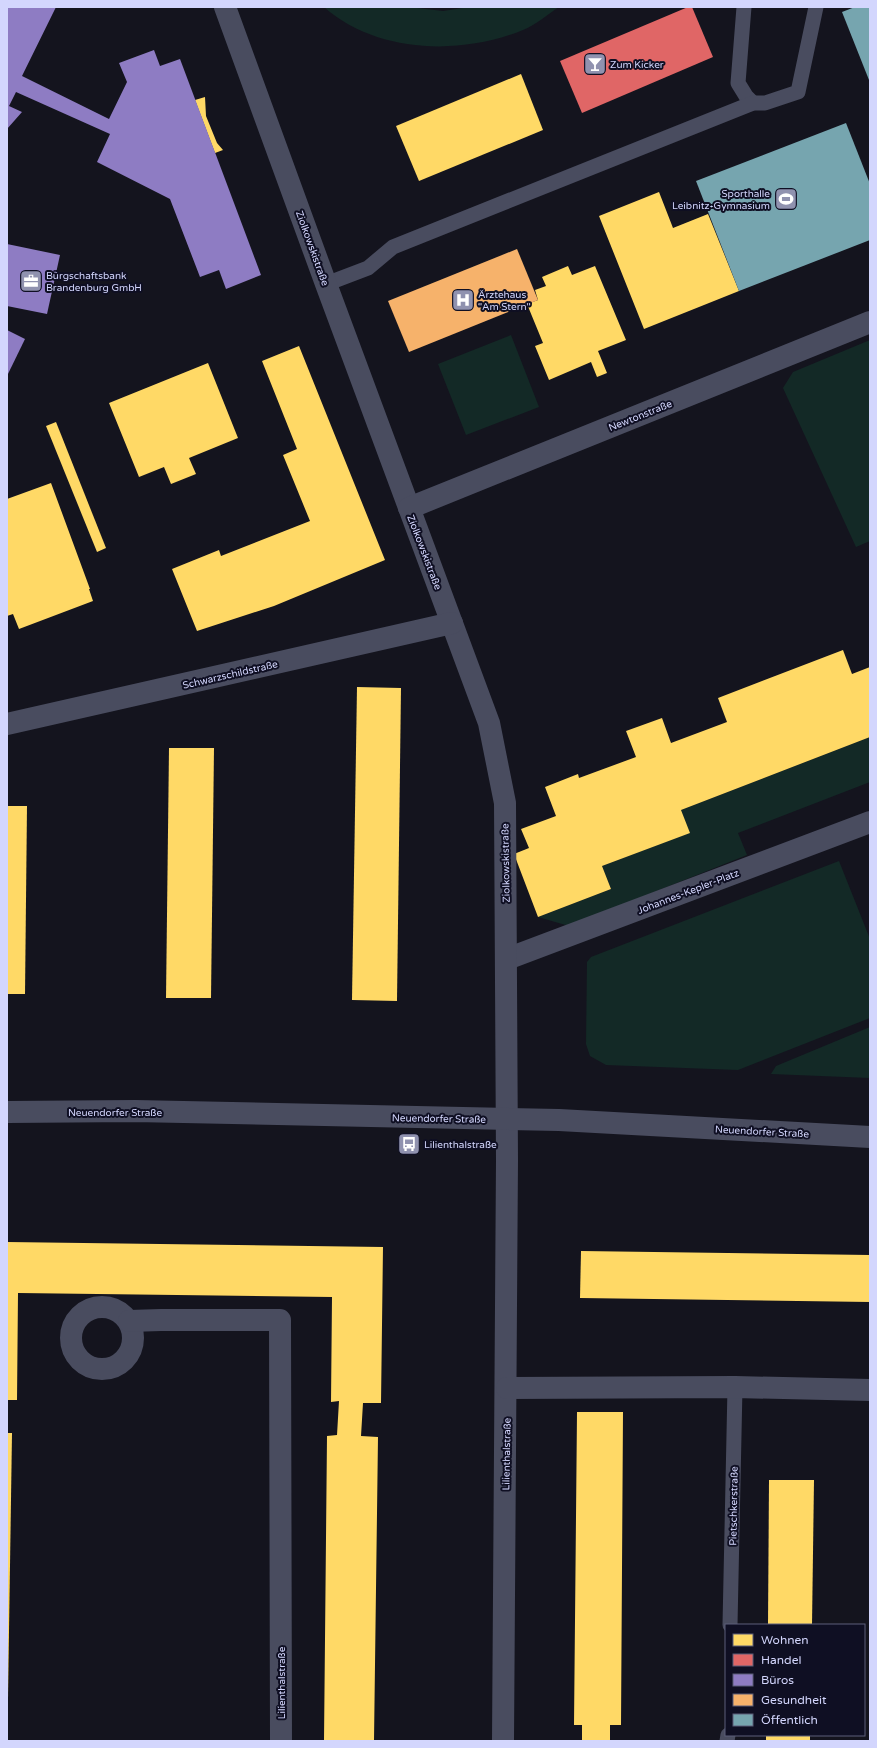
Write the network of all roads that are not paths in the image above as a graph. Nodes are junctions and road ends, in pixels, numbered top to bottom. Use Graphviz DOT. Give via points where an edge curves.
graph roads {
  1 [pos="225,7"];
  2 [pos="744,7"];
  3 [pos="816,7"];
  4 [pos="753,102"];
  5 [pos="326,284"];
  6 [pos="870,322"];
  7 [pos="409,508"];
  8 [pos="452,623"];
  9 [pos="7,724"];
  10 [pos="870,822"];
  11 [pos="507,959"];
  12 [pos="7,1112"];
  13 [pos="507,1119"];
  14 [pos="870,1137"];
  15 [pos="129,1321"];
  16 [pos="735,1387"];
  17 [pos="507,1388"];
  18 [pos="870,1390"];
  19 [pos="730,1624"];
  20 [pos="281,1741"];
  21 [pos="503,1741"];
  1 -- 5 [label="street, Ziolkowskistraße"];
  2 -- 4 [label="lane" via="738,83"];
  3 -- 4 [label="lane" via="798,92 765,103"];
  4 -- 5 [label="lane" via="393,247 368,268"];
  5 -- 7 [label="street, Ziolkowskistraße"];
  6 -- 7 [label="street, Newtonstraße"];
  7 -- 8 [label="street, Ziolkowskistraße"];
  8 -- 9 [label="street, Schwarzschildstraße"];
  8 -- 11 [label="street, Ziolkowskistraße" via="489,723 505,803"];
  10 -- 11 [label="street, Johannes-Kepler-Platz"];
  11 -- 13 [label="street, Ziolkowskistraße"];
  12 -- 13 [label="street, Neuendorfer Straße" via="135,1111"];
  13 -- 14 [label="street, Neuendorfer Straße"];
  13 -- 17 [label="street, Lilienthalstraße"];
  15 -- 20 [label="street, Lilienthalstraße" via="280,1320"];
  16 -- 17 [label="street"];
  16 -- 18 [label="street"];
  16 -- 19 [label="lane, Pietschkerstraße"];
  17 -- 21 [label="street, Lilienthalstraße"];
}
